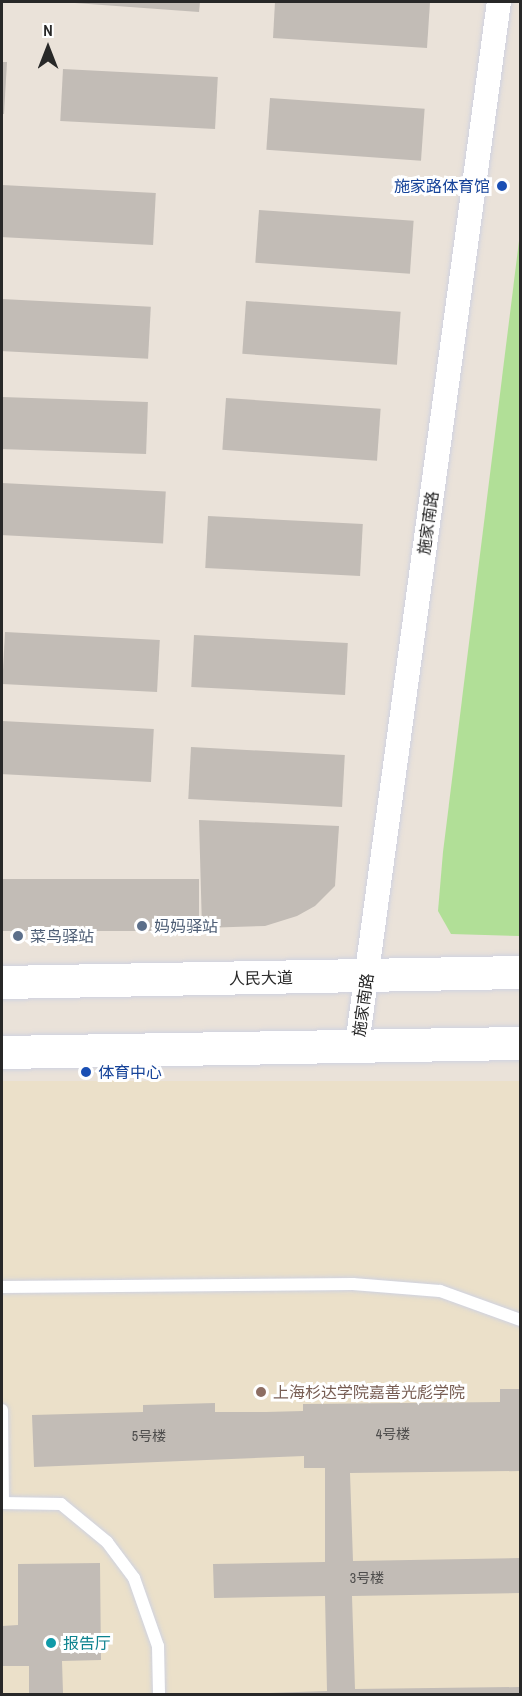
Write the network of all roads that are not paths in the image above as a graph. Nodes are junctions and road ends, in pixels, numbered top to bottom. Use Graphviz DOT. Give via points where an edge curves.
graph roads {
  1 [pos="499,2"];
  2 [pos="520,972"];
  3 [pos="367,976"];
  4 [pos="2,982"];
  5 [pos="520,1043"];
  6 [pos="357,1045"];
  7 [pos="2,1052"];
  8 [pos="2,1287"];
  9 [pos="520,1320"];
  10 [pos="2,1410"];
  11 [pos="2,1503"];
  12 [pos="159,1695"];
  1 -- 3 [label="street, 施家南路"];
  2 -- 3 [label="main road, 人民大道"];
  3 -- 4 [label="main road, 人民大道"];
  3 -- 6 [label="street, 施家南路"];
  5 -- 6 [label="main road"];
  6 -- 7 [label="main road"];
  8 -- 9 [label="lane" via="353,1284 440,1291"];
  10 -- 11 [label="lane"];
  11 -- 12 [label="lane" via="61,1504 107,1542 134,1578 158,1646"];
}
